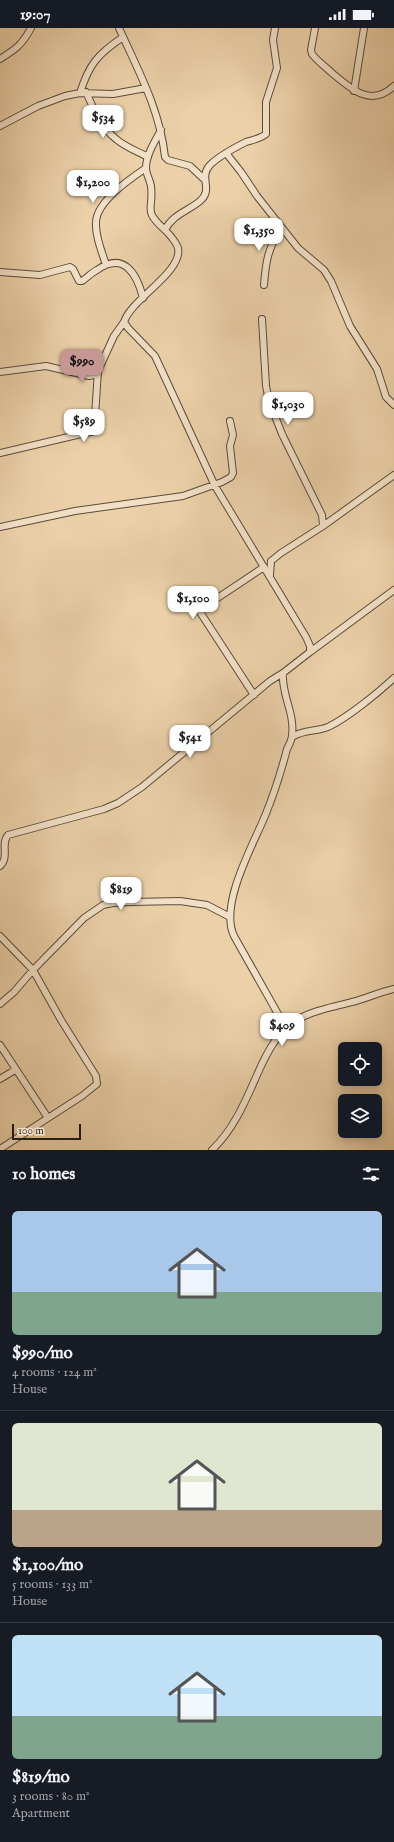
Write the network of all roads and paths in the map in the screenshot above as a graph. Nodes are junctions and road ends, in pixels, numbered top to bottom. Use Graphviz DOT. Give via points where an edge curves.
graph roads {
  1 [pos="31,28"];
  2 [pos="119,28"];
  3 [pos="275,28"];
  4 [pos="315,28"];
  5 [pos="364,28"];
  6 [pos="123,38"];
  7 [pos="0,59"];
  8 [pos="394,86"];
  9 [pos="146,88"];
  10 [pos="354,91"];
  11 [pos="83,92"];
  12 [pos="0,126"];
  13 [pos="161,130"];
  14 [pos="226,153"];
  15 [pos="148,157"];
  16 [pos="146,168"];
  17 [pos="205,180"];
  18 [pos="281,227"];
  19 [pos="166,230"];
  20 [pos="106,265"];
  21 [pos="0,272"];
  22 [pos="264,285"];
  23 [pos="143,298"];
  24 [pos="262,318"];
  25 [pos="124,322"];
  26 [pos="98,371"];
  27 [pos="0,372"];
  28 [pos="394,404"];
  29 [pos="230,421"];
  30 [pos="0,453"];
  31 [pos="394,474"];
  32 [pos="215,486"];
  33 [pos="323,518"];
  34 [pos="331,520"];
  35 [pos="323,526"];
  36 [pos="0,528"];
  37 [pos="271,561"];
  38 [pos="263,565"];
  39 [pos="270,577"];
  40 [pos="394,590"];
  41 [pos="310,652"];
  42 [pos="283,673"];
  43 [pos="394,678"];
  44 [pos="254,695"];
  45 [pos="292,737"];
  46 [pos="0,866"];
  47 [pos="230,917"];
  48 [pos="0,936"];
  49 [pos="33,970"];
  50 [pos="394,989"];
  51 [pos="0,1004"];
  52 [pos="284,1030"];
  53 [pos="0,1045"];
  54 [pos="15,1070"];
  55 [pos="0,1079"];
  56 [pos="48,1118"];
  57 [pos="0,1149"];
  58 [pos="212,1150"];
  1 -- 7 [label="street" via="17,49"];
  2 -- 6 [label="street"];
  3 -- 14 [label="street" via="273,40 277,68 266,102 266,134"];
  4 -- 10 [label="street" via="312,54"];
  5 -- 10 [label="street"];
  6 -- 9 [label="street"];
  6 -- 11 [label="street" via="98,56 87,72"];
  8 -- 10 [label="street" via="382,94 372,96"];
  9 -- 11 [label="street" via="113,94"];
  9 -- 13 [label="street"];
  11 -- 12 [label="street" via="53,99"];
  11 -- 15 [label="street" via="112,137"];
  13 -- 15 [label="street"];
  13 -- 17 [label="street" via="168,160 190,166"];
  14 -- 17 [label="street" via="208,166"];
  14 -- 18 [label="street"];
  15 -- 16 [label="street"];
  16 -- 19 [label="street" via="151,187 150,211"];
  16 -- 20 [label="street" via="105,203 97,217 96,229"];
  17 -- 19 [label="street" via="205,196 173,218"];
  18 -- 22 [label="street" via="266,257"];
  18 -- 28 [label="street" via="298,248 324,270 350,326 377,369 386,397"];
  19 -- 23 [label="street" via="178,247 178,255 174,264"];
  20 -- 21 [label="street" via="82,281 79,281 70,267 40,275"];
  20 -- 23 [label="street" via="126,265 136,278"];
  23 -- 25 [label="street"];
  24 -- 33 [label="street" via="269,401 282,434"];
  25 -- 26 [label="street" via="114,336"];
  25 -- 32 [label="street" via="155,356"];
  26 -- 27 [label="street" via="89,376 46,366"];
  26 -- 30 [label="street" via="94,432"];
  29 -- 32 [label="street" via="233,435 230,446 233,475"];
  31 -- 34 [label="street"];
  32 -- 36 [label="street" via="183,496 76,511"];
  32 -- 38 [label="street"];
  33 -- 34 [label="street"];
  33 -- 35 [label="street"];
  34 -- 35 [label="street"];
  35 -- 37 [label="street"];
  37 -- 38 [label="street"];
  37 -- 39 [label="street"];
  38 -- 39 [label="street"];
  38 -- 44 [label="street" via="200,612"];
  39 -- 41 [label="street" via="306,638"];
  40 -- 41 [label="street"];
  41 -- 42 [label="street"];
  42 -- 44 [label="street"];
  42 -- 45 [label="street" via="282,680 293,722"];
  43 -- 45 [label="street" via="337,722 320,730 302,731"];
  44 -- 46 [label="street" via="142,787 118,803 97,812 8,835 4,841 4,861"];
  45 -- 47 [label="street" via="267,810 236,885"];
  47 -- 49 [label="street" via="214,907 180,901 103,905 84,918"];
  47 -- 52 [label="street" via="229,926 278,1014"];
  48 -- 49 [label="street"];
  49 -- 51 [label="street"];
  49 -- 56 [label="street" via="97,1080 94,1087"];
  50 -- 52 [label="street" via="319,1009 291,1022"];
  52 -- 58 [label="street" via="269,1052 230,1130"];
  53 -- 54 [label="street"];
  54 -- 55 [label="street"];
  54 -- 56 [label="street"];
  56 -- 57 [label="street"];
}
